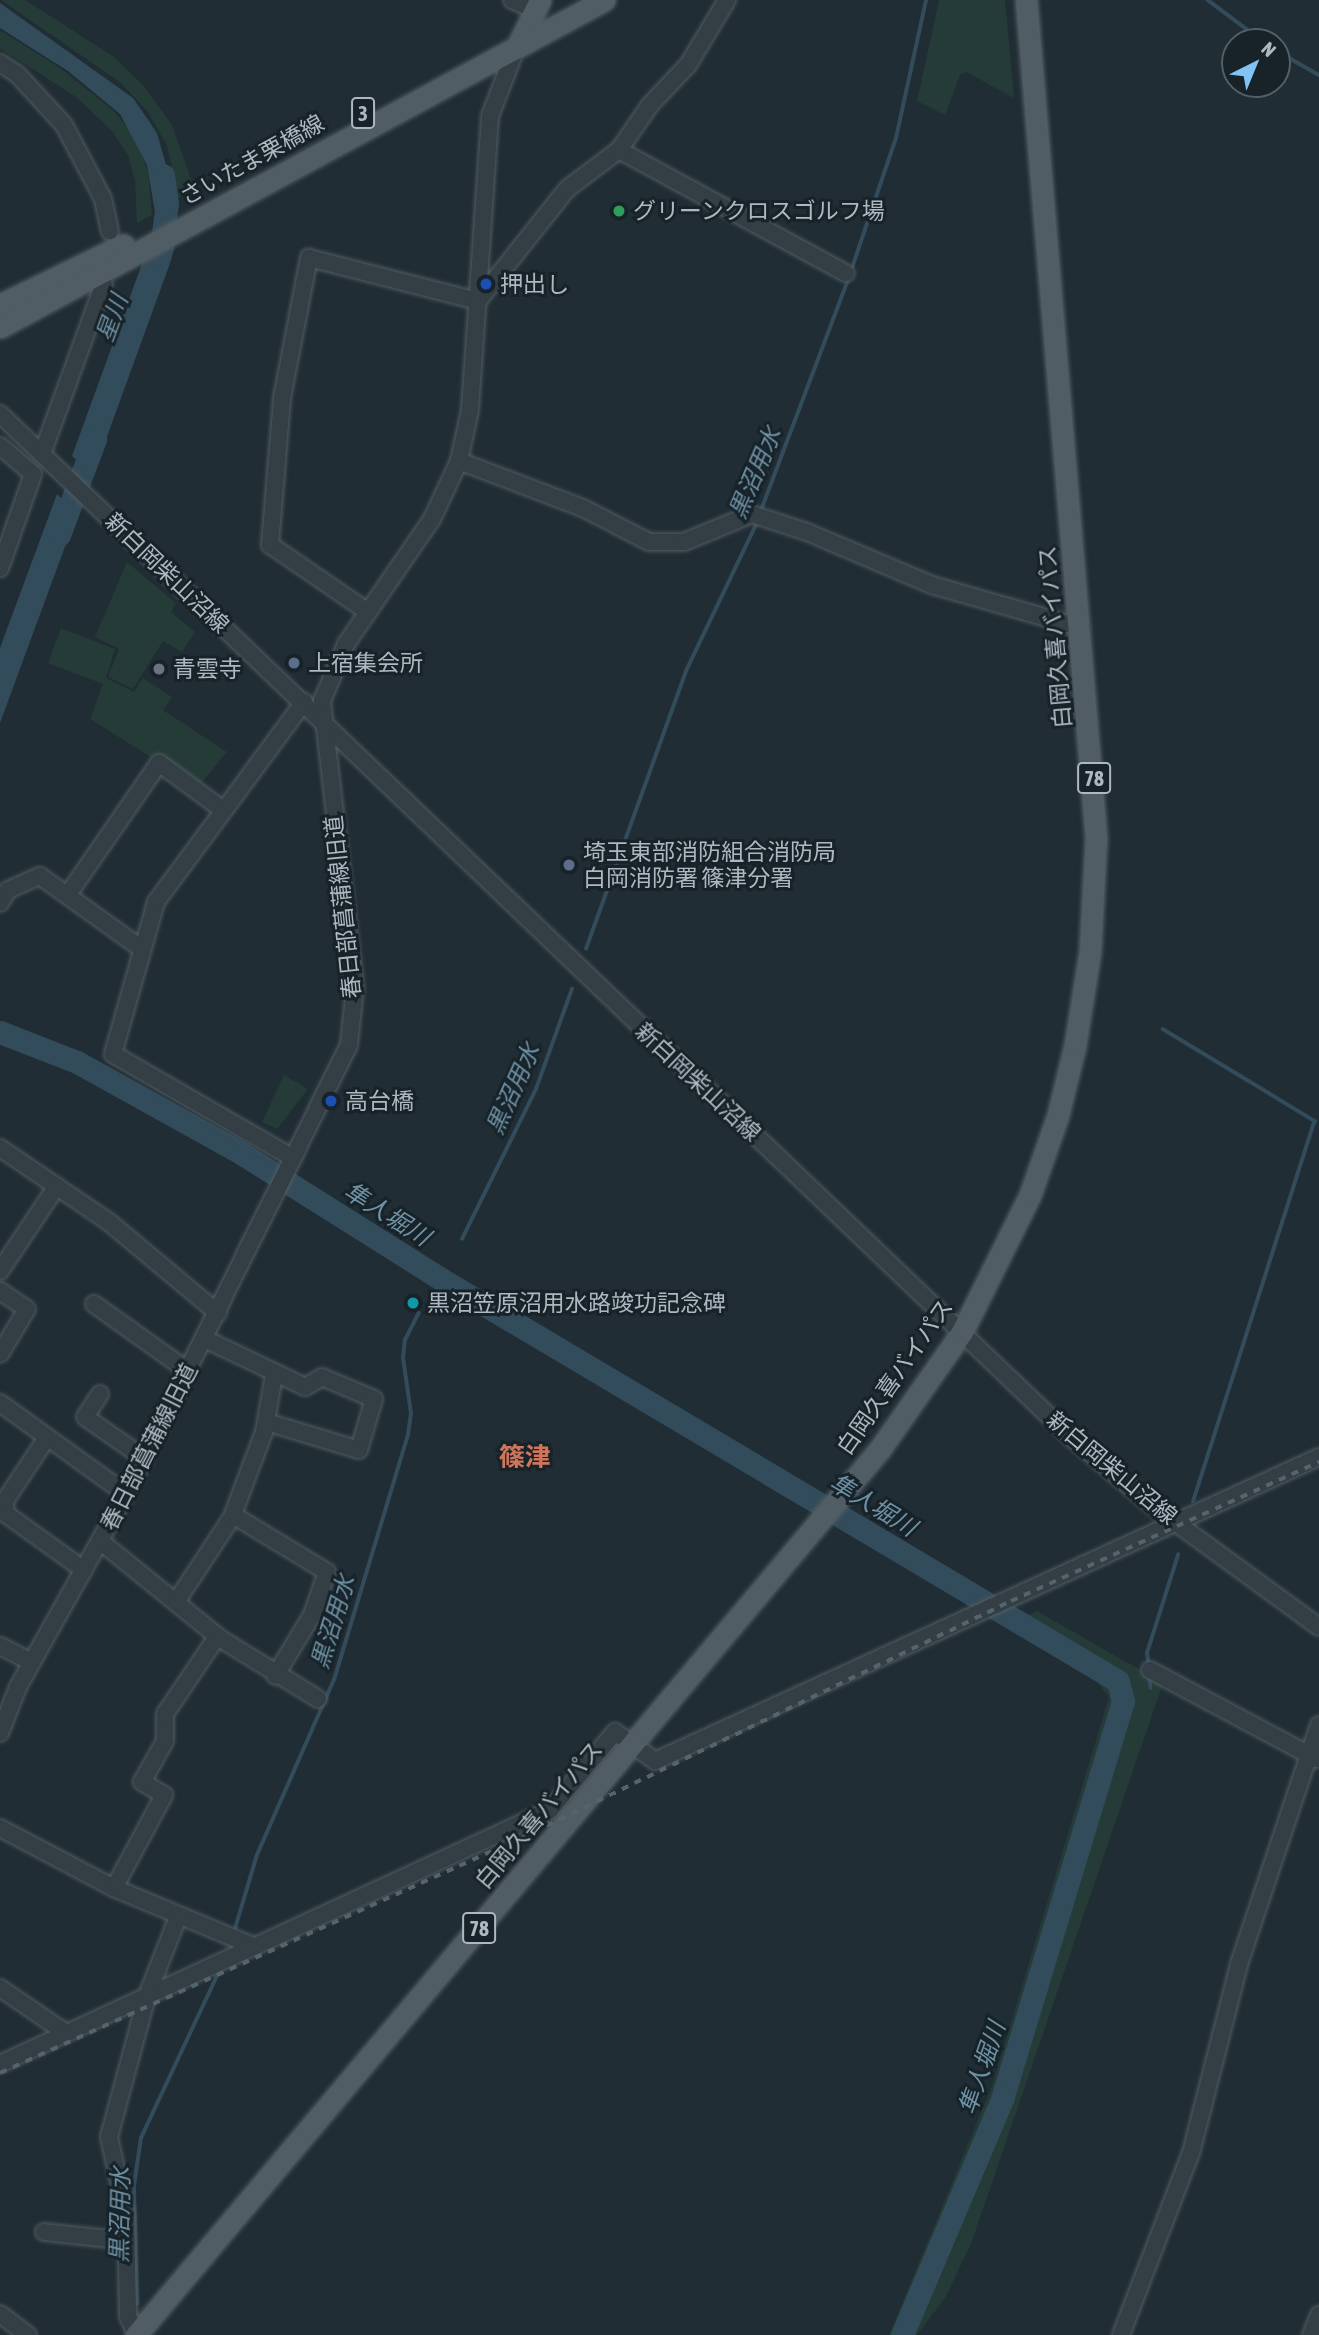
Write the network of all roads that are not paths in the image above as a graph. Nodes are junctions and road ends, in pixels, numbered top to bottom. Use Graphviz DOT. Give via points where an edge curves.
graph roads {
  1 [pos="512,0"];
  2 [pos="574,0"];
  3 [pos="604,0"];
  4 [pos="727,0"];
  5 [pos="1027,0"];
  6 [pos="530,20"];
  7 [pos="0,64"];
  8 [pos="619,150"];
  9 [pos="119,245"];
  10 [pos="846,273"];
  11 [pos="104,284"];
  12 [pos="478,301"];
  13 [pos="0,304"];
  14 [pos="0,327"];
  15 [pos="0,414"];
  16 [pos="0,446"];
  17 [pos="45,457"];
  18 [pos="459,461"];
  19 [pos="0,568"];
  20 [pos="368,612"];
  21 [pos="1082,628"];
  22 [pos="304,702"];
  23 [pos="321,719"];
  24 [pos="223,810"];
  25 [pos="3,893"];
  26 [pos="69,893"];
  27 [pos="142,949"];
  28 [pos="0,1148"];
  29 [pos="291,1162"];
  30 [pos="57,1186"];
  31 [pos="0,1271"];
  32 [pos="0,1291"];
  33 [pos="94,1304"];
  34 [pos="218,1313"];
  35 [pos="962,1332"];
  36 [pos="205,1339"];
  37 [pos="0,1354"];
  38 [pos="188,1371"];
  39 [pos="274,1375"];
  40 [pos="100,1394"];
  41 [pos="0,1403"];
  42 [pos="265,1422"];
  43 [pos="46,1439"];
  44 [pos="1319,1457"];
  45 [pos="145,1458"];
  46 [pos="126,1494"];
  47 [pos="233,1515"];
  48 [pos="1176,1523"];
  49 [pos="100,1541"];
  50 [pos="84,1570"];
  51 [pos="176,1602"];
  52 [pos="1319,1627"];
  53 [pos="218,1637"];
  54 [pos="0,1646"];
  55 [pos="31,1662"];
  56 [pos="1150,1670"];
  57 [pos="275,1676"];
  58 [pos="317,1699"];
  59 [pos="1319,1725"];
  60 [pos="0,1733"];
  61 [pos="632,1744"];
  62 [pos="1314,1757"];
  63 [pos="0,1828"];
  64 [pos="114,1888"];
  65 [pos="178,1917"];
  66 [pos="253,1946"];
  67 [pos="0,1988"];
  68 [pos="146,1996"];
  69 [pos="66,2033"];
  70 [pos="0,2064"];
  71 [pos="44,2232"];
  72 [pos="127,2241"];
  73 [pos="1319,2315"];
  74 [pos="3,2322"];
  75 [pos="28,2335"];
  76 [pos="136,2335"];
  77 [pos="1121,2335"];
  78 [pos="1311,2335"];
  1 -- 6 [label="street"];
  2 -- 6 [label="main road, さいたま栗橋線 / 3"];
  3 -- 6 [label="main road, さいたま栗橋線 / 3"];
  4 -- 8 [label="street" via="688,65 650,105"];
  5 -- 21 [label="main road, 白岡久喜バイパス / 78"];
  6 -- 9 [label="main road, さいたま栗橋線 / 3" via="199,212"];
  6 -- 12 [label="street, 春日部菖蒲線旧道" via="490,116"];
  7 -- 9 [label="street" via="18,74 64,125 103,200"];
  8 -- 10 [label="street"];
  8 -- 12 [label="street" via="567,189"];
  9 -- 13 [label="main road, さいたま栗橋線 / 3"];
  9 -- 14 [label="main road, さいたま栗橋線 / 3"];
  11 -- 17 [label="street"];
  12 -- 18 [label="street, 春日部菖蒲線旧道" via="470,410"];
  12 -- 20 [label="street" via="309,258 282,398 270,545"];
  15 -- 17 [label="street"];
  16 -- 19 [label="street" via="33,474"];
  17 -- 22 [label="street, 新白岡柴山沼線"];
  18 -- 20 [label="street, 春日部菖蒲線旧道" via="432,519"];
  18 -- 21 [label="street" via="583,508 649,542 684,542 759,517 807,532 932,585"];
  20 -- 23 [label="street, 春日部菖蒲線旧道" via="334,665"];
  21 -- 35 [label="main road, 白岡久喜バイパス / 78" via="1096,838 1095,902 1082,1003 1068,1079 1046,1151 1012,1236"];
  22 -- 23 [label="street, 新白岡柴山沼線"];
  22 -- 24 [label="street"];
  23 -- 29 [label="street, 春日部菖蒲線旧道" via="355,987 354,1017 339,1070"];
  23 -- 35 [label="street, 新白岡柴山沼線"];
  24 -- 26 [label="street" via="159,763"];
  24 -- 27 [label="street" via="156,902"];
  25 -- 26 [label="street" via="40,876"];
  26 -- 27 [label="street"];
  27 -- 29 [label="street" via="113,1054"];
  28 -- 30 [label="street"];
  29 -- 34 [label="street, 春日部菖蒲線旧道"];
  30 -- 31 [label="street"];
  30 -- 34 [label="street" via="109,1222"];
  32 -- 37 [label="street" via="27,1309"];
  33 -- 38 [label="street"];
  34 -- 36 [label="street, 春日部菖蒲線旧道"];
  35 -- 48 [label="street, 新白岡柴山沼線" via="1072,1438"];
  35 -- 61 [label="main road, 白岡久喜バイパス / 78" via="902,1419"];
  36 -- 38 [label="street, 春日部菖蒲線旧道"];
  36 -- 39 [label="street"];
  38 -- 45 [label="street, 春日部菖蒲線旧道"];
  39 -- 42 [label="street"];
  39 -- 42 [label="street" via="305,1387 322,1377 373,1399 359,1450"];
  40 -- 45 [label="street" via="85,1417"];
  41 -- 43 [label="street"];
  42 -- 47 [label="street"];
  43 -- 46 [label="street"];
  43 -- 50 [label="street" via="5,1501 6,1514"];
  44 -- 48 [label="street"];
  45 -- 46 [label="street, 春日部菖蒲線旧道"];
  46 -- 49 [label="street, 春日部菖蒲線旧道"];
  47 -- 51 [label="street"];
  47 -- 57 [label="street" via="327,1572 312,1615"];
  48 -- 52 [label="street, 新白岡柴山沼線"];
  48 -- 61 [label="street" via="655,1761"];
  49 -- 50 [label="street, 春日部菖蒲線旧道"];
  49 -- 51 [label="street"];
  50 -- 55 [label="street, 春日部菖蒲線旧道"];
  51 -- 53 [label="street"];
  53 -- 57 [label="street"];
  53 -- 64 [label="street" via="164,1714 165,1741 142,1782 164,1795"];
  54 -- 55 [label="street"];
  55 -- 60 [label="street, 春日部菖蒲線旧道"];
  56 -- 62 [label="street"];
  57 -- 58 [label="street"];
  59 -- 62 [label="street"];
  61 -- 66 [label="street" via="615,1732 550,1810"];
  61 -- 76 [label="main road, 白岡久喜バイパス / 78"];
  62 -- 77 [label="street" via="1238,1964 1191,2153"];
  63 -- 64 [label="street"];
  64 -- 65 [label="street"];
  65 -- 66 [label="street"];
  65 -- 68 [label="street"];
  66 -- 68 [label="street"];
  67 -- 69 [label="street"];
  68 -- 69 [label="street"];
  68 -- 72 [label="street" via="109,2137 126,2214"];
  69 -- 70 [label="street"];
  71 -- 72 [label="street"];
  72 -- 76 [label="street" via="128,2316"];
  73 -- 78 [label="street"];
  74 -- 75 [label="street"];
}
